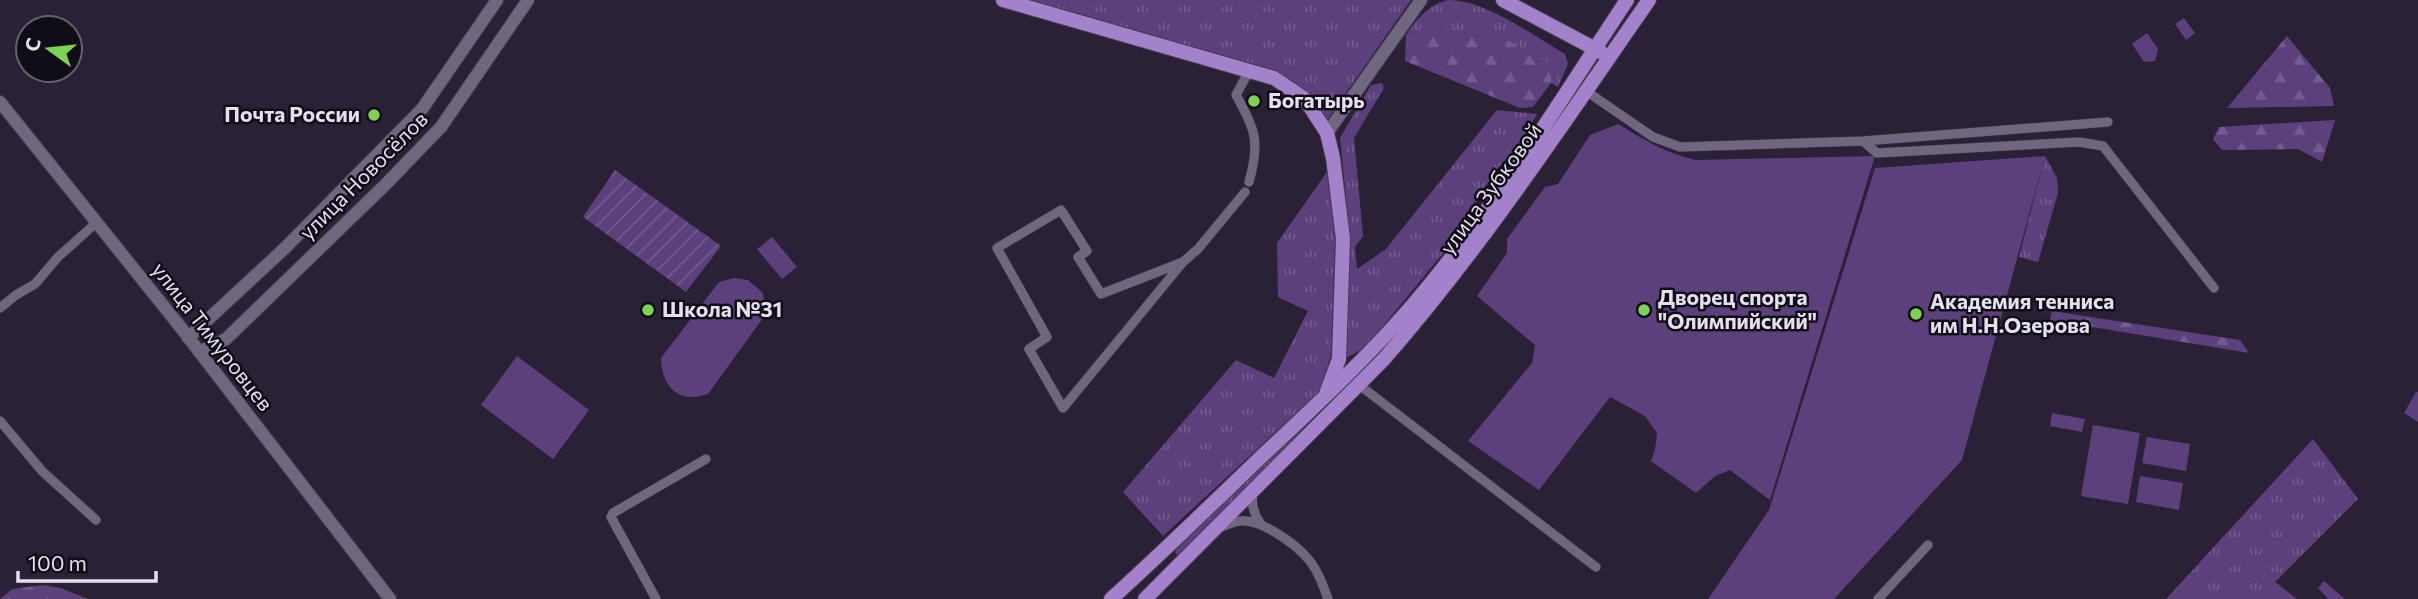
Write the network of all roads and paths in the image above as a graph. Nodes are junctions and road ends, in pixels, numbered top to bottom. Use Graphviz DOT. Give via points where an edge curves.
graph roads {
  1 [pos="497,0"];
  2 [pos="528,0"];
  3 [pos="1003,0"];
  4 [pos="1421,0"];
  5 [pos="1503,0"];
  6 [pos="1627,0"];
  7 [pos="1649,0"];
  8 [pos="1595,49"];
  9 [pos="1610,56"];
  10 [pos="1250,71"];
  11 [pos="1586,91"];
  12 [pos="0,102"];
  13 [pos="2108,122"];
  14 [pos="2083,125"];
  15 [pos="1327,133"];
  16 [pos="1863,141"];
  17 [pos="2079,142"];
  18 [pos="96,223"];
  19 [pos="1184,262"];
  20 [pos="2214,288"];
  21 [pos="0,308"];
  22 [pos="188,338"];
  23 [pos="199,352"];
  24 [pos="1339,359"];
  25 [pos="1351,384"];
  26 [pos="1325,397"];
  27 [pos="0,421"];
  28 [pos="706,459"];
  29 [pos="1253,491"];
  30 [pos="96,520"];
  31 [pos="1261,524"];
  32 [pos="1217,528"];
  33 [pos="1169,545"];
  34 [pos="1928,545"];
  35 [pos="1181,563"];
  36 [pos="1596,567"];
  37 [pos="390,599"];
  38 [pos="656,599"];
  39 [pos="1111,599"];
  40 [pos="1145,599"];
  41 [pos="1328,599"];
  42 [pos="1878,599"];
  1 -- 22 [label="street, улица Новосёлов" via="422,108 285,248"];
  2 -- 23 [label="street, улица Новосёлов" via="440,127 405,165 226,339"];
  3 -- 10 [label="main road"];
  4 -- 15 [label="street"];
  5 -- 8 [label="main road"];
  6 -- 8 [label="main road, улица Зубковой"];
  7 -- 9 [label="main road, улица Зубковой"];
  8 -- 9 [label="main road"];
  8 -- 25 [label="main road, улица Зубковой" via="1454,254 1377,345"];
  9 -- 11 [label="main road, улица Зубковой"];
  10 -- 15 [label="main road" via="1273,78 1305,99"];
  10 -- 19 [label="street" via="1236,95 1253,127 1255,157 1247,187"];
  11 -- 16 [label="street" via="1653,137 1681,147"];
  11 -- 25 [label="main road, улица Зубковой" via="1465,263 1415,324"];
  12 -- 18 [label="street, улица Тимуровцев"];
  13 -- 14 [label="street"];
  14 -- 16 [label="street"];
  14 -- 17 [label="street"];
  15 -- 24 [label="main road" via="1343,239"];
  16 -- 17 [label="street" via="1877,153"];
  17 -- 20 [label="street" via="2103,146"];
  18 -- 21 [label="street" via="35,284"];
  18 -- 22 [label="street, улица Тимуровцев"];
  19 -- 19 [label="street" via="1072,398 1063,408 1029,349 1047,337 996,248 1061,210 1087,251 1078,257 1101,294"];
  22 -- 23 [label="street, улица Тимуровцев"];
  23 -- 37 [label="street, улица Тимуровцев"];
  24 -- 25 [label="main road"];
  24 -- 26 [label="main road"];
  25 -- 26 [label="main road, улица Зубковой"];
  25 -- 29 [label="main road, улица Зубковой"];
  25 -- 36 [label="street"];
  26 -- 33 [label="main road, улица Зубковой"];
  27 -- 30 [label="street" via="42,471"];
  28 -- 38 [label="street" via="611,517"];
  29 -- 31 [label="street" via="1252,504"];
  29 -- 32 [label="main road, улица Зубковой"];
  31 -- 32 [label="street" via="1239,521"];
  31 -- 41 [label="street" via="1308,558"];
  32 -- 35 [label="main road, улица Зубковой"];
  33 -- 35 [label="main road" via="1163,557 1168,563"];
  33 -- 39 [label="main road, улица Зубковой"];
  34 -- 42 [label="street"];
  35 -- 40 [label="main road, улица Зубковой"];
}
